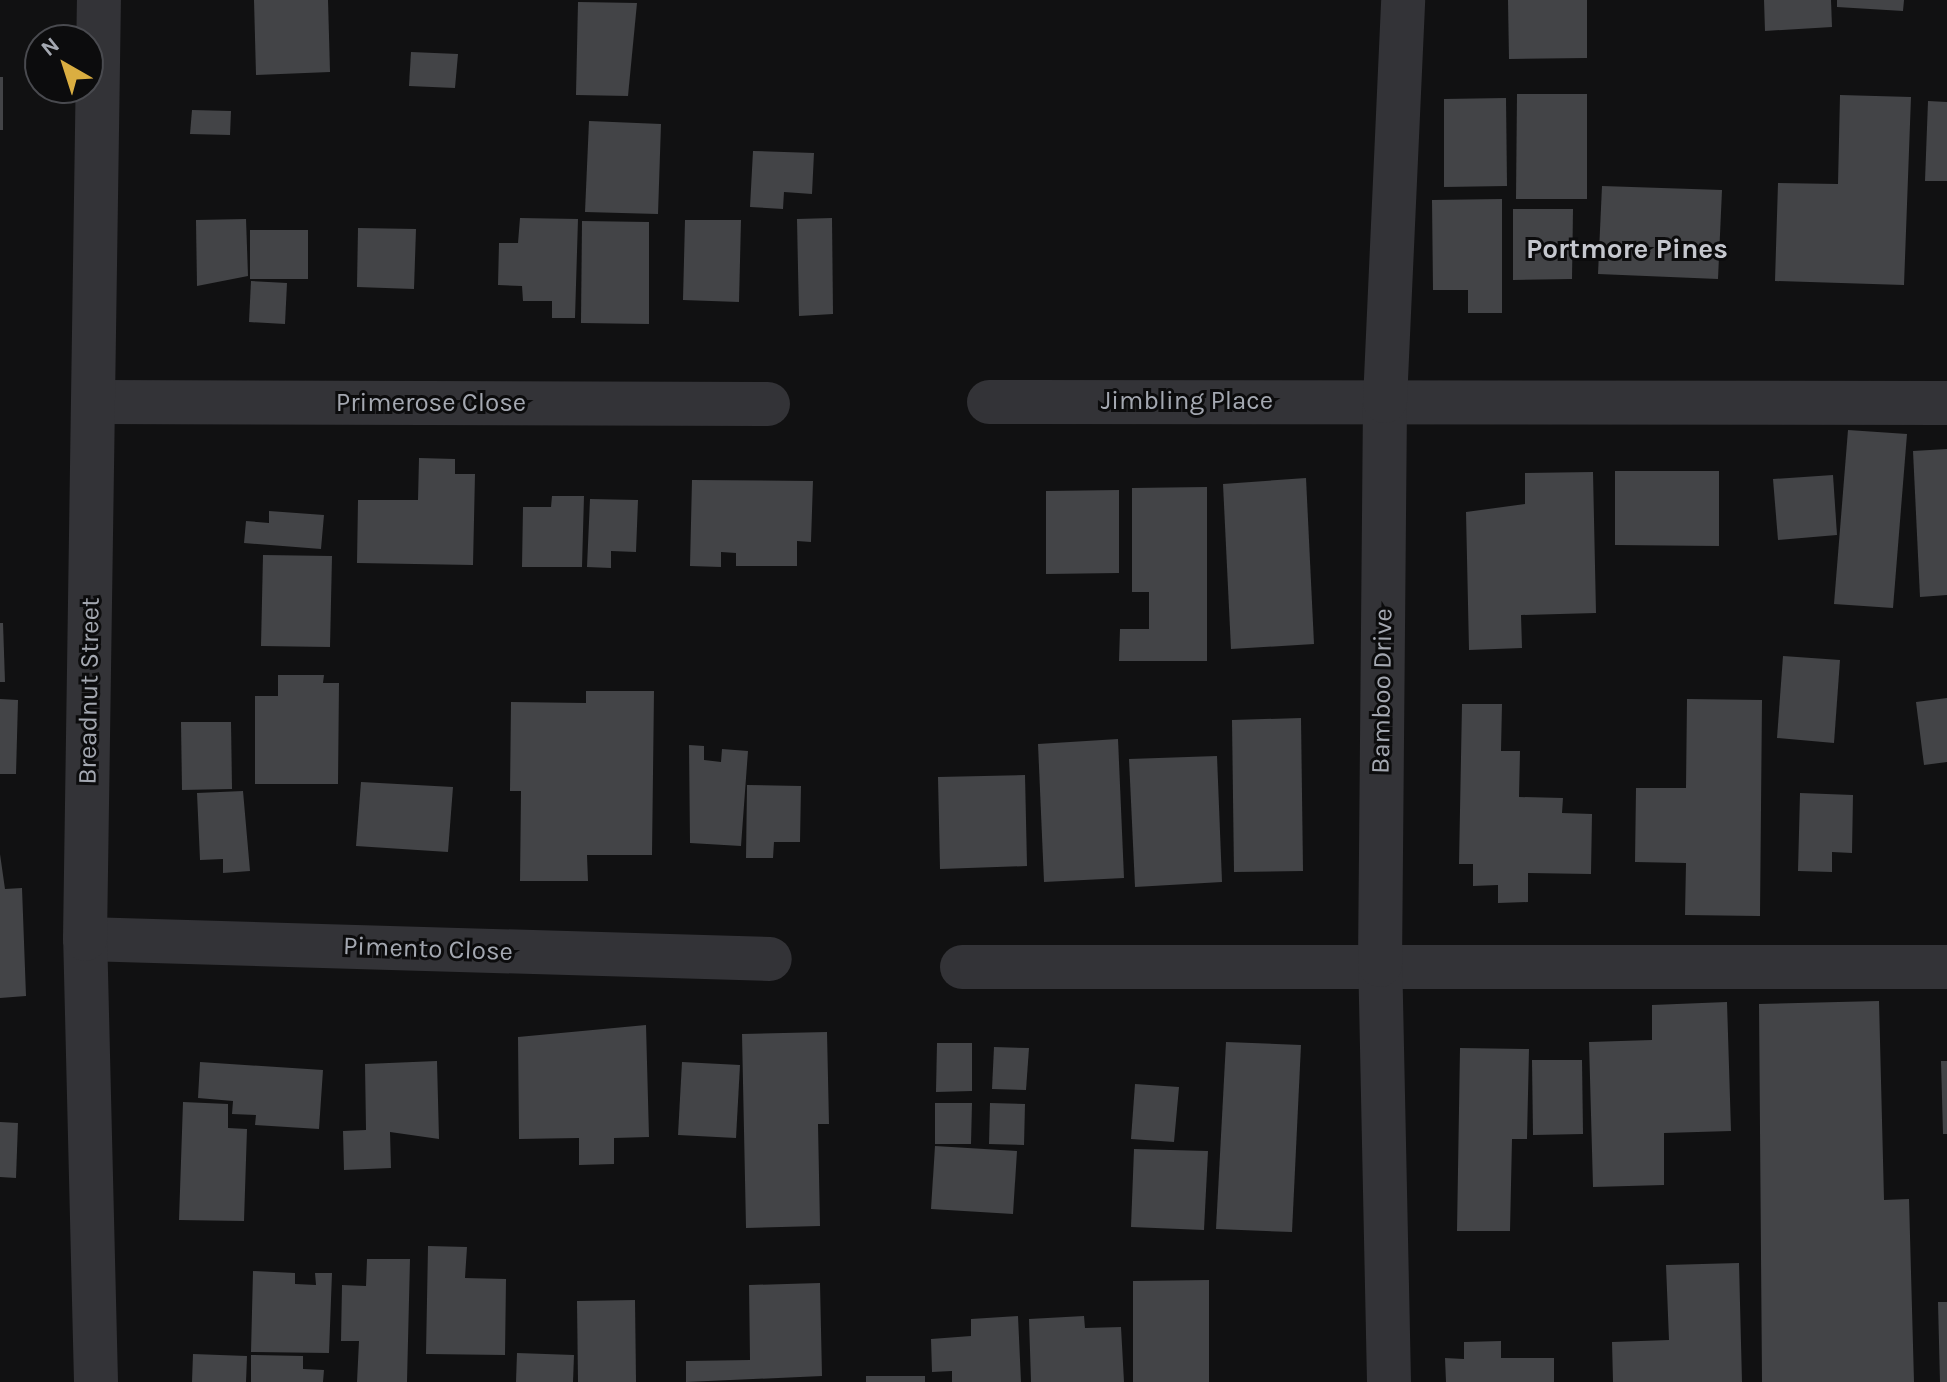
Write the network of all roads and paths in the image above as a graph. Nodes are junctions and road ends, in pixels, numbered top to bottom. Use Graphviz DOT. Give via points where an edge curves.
graph roads {
  1 [pos="99,0"];
  2 [pos="1403,0"];
  3 [pos="1385,401"];
  4 [pos="94,402"];
  5 [pos="989,402"];
  6 [pos="1947,403"];
  7 [pos="768,404"];
  8 [pos="85,939"];
  9 [pos="770,959"];
  10 [pos="1380,965"];
  11 [pos="962,967"];
  12 [pos="1947,967"];
  13 [pos="96,1382"];
  14 [pos="1389,1382"];
  1 -- 4 [label="street, Breadnut Street"];
  2 -- 3 [label="street, Bamboo Drive"];
  3 -- 5 [label="street, Jimbling Place"];
  3 -- 6 [label="street, Jimbling Place"];
  3 -- 10 [label="street, Bamboo Drive"];
  4 -- 7 [label="street, Primerose Close"];
  4 -- 8 [label="street, Breadnut Street"];
  8 -- 9 [label="street, Pimento Close"];
  8 -- 13 [label="street, Breadnut Street"];
  10 -- 11 [label="street"];
  10 -- 12 [label="street"];
  10 -- 14 [label="street, Bamboo Drive"];
}
